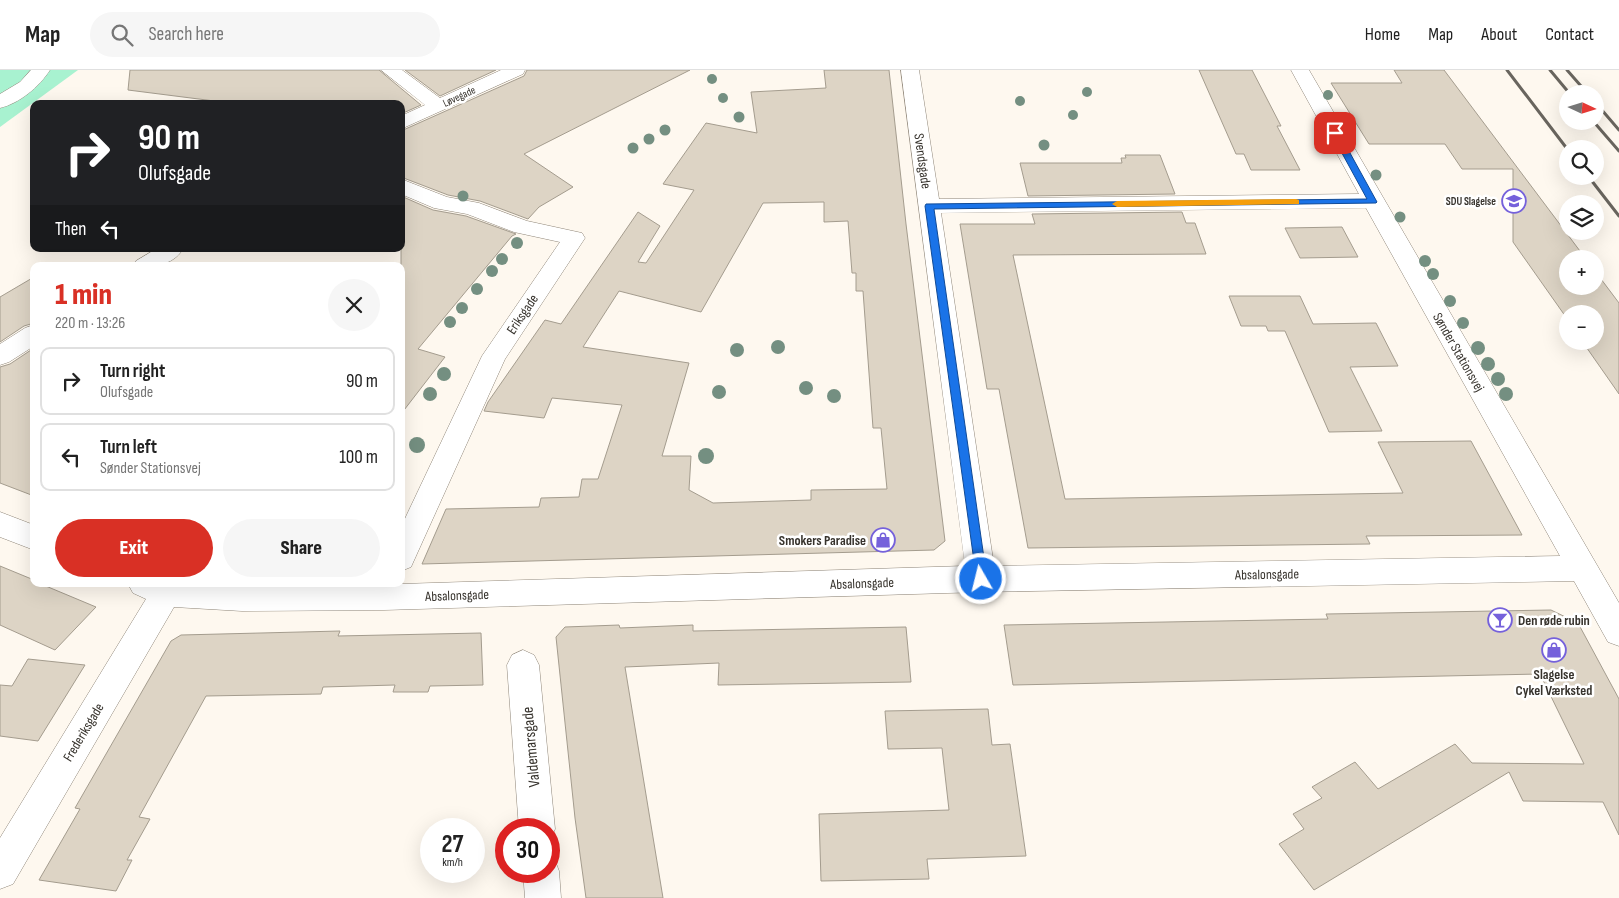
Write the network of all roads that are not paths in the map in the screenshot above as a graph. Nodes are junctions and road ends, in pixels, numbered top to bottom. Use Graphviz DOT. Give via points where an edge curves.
graph roads {
  1 [pos="41,70"];
  2 [pos="390,70"];
  3 [pos="516,70"];
  4 [pos="910,70"];
  5 [pos="1300,70"];
  6 [pos="0,102"];
  7 [pos="439,106"];
  8 [pos="405,121"];
  9 [pos="405,188"];
  10 [pos="1372,202"];
  11 [pos="930,206"];
  12 [pos="167,252"];
  13 [pos="151,262"];
  14 [pos="30,337"];
  15 [pos="0,356"];
  16 [pos="0,524"];
  17 [pos="30,536"];
  18 [pos="405,549"];
  19 [pos="1583,568"];
  20 [pos="981,579"];
  21 [pos="154,588"];
  22 [pos="387,591"];
  23 [pos="1614,616"];
  24 [pos="523,666"];
  25 [pos="536,818"];
  26 [pos="0,871"];
  27 [pos="542,883"];
  28 [pos="543,898"];
  1 -- 6 [label="street" via="27,86"];
  2 -- 7 [label="street"];
  3 -- 7 [label="street, Løvegade"];
  4 -- 11 [label="street, Svendsgade"];
  5 -- 10 [label="street, Sønder Stationsvej"];
  7 -- 8 [label="street, Løvegade"];
  9 -- 18 [label="street, Eriksgade" via="442,203 471,208 522,227 574,238 494,356"];
  10 -- 11 [label="street"];
  10 -- 19 [label="street, Sønder Stationsvej"];
  11 -- 20 [label="street, Svendsgade"];
  12 -- 13 [label="street"];
  14 -- 15 [label="street"];
  16 -- 17 [label="street"];
  19 -- 20 [label="street, Absalonsgade"];
  19 -- 23 [label="street, Sønder Stationsvej"];
  20 -- 22 [label="street, Absalonsgade"];
  21 -- 22 [label="street, Absalonsgade" via="242,598"];
  21 -- 26 [label="street, Frederiksgade"];
  24 -- 25 [label="street, Valdemarsgade"];
  27 -- 28 [label="street"];
}
